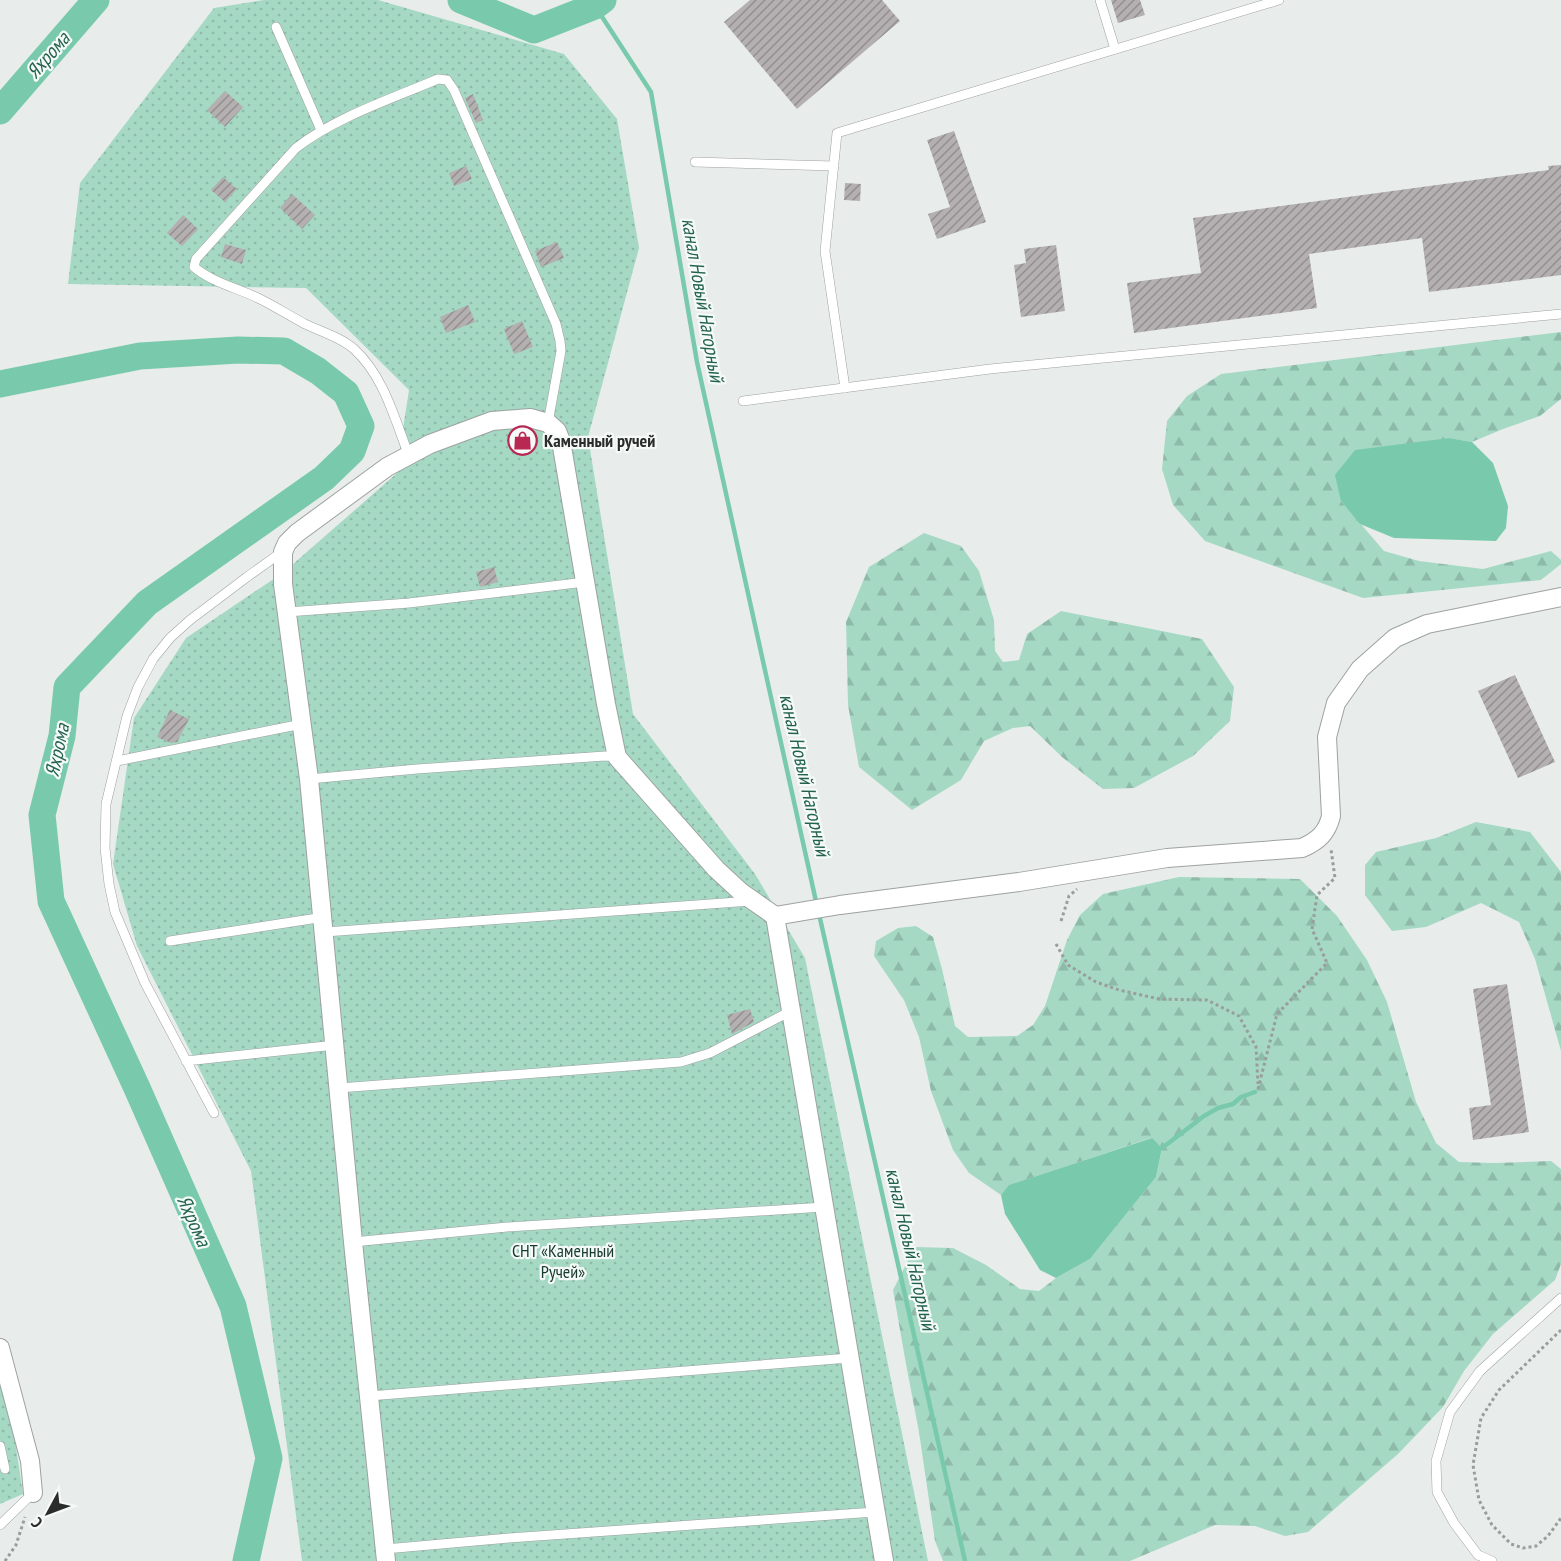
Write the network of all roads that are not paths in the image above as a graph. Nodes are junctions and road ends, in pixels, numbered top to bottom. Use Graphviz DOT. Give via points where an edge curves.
graph roads {
  1 [pos="1100,0"];
  2 [pos="1272,1"];
  3 [pos="276,27"];
  4 [pos="1115,49"];
  5 [pos="321,130"];
  6 [pos="695,162"];
  7 [pos="834,166"];
  8 [pos="1561,314"];
  9 [pos="845,388"];
  10 [pos="743,401"];
  11 [pos="548,423"];
  12 [pos="409,456"];
  13 [pos="283,552"];
  14 [pos="585,582"];
  15 [pos="1561,597"];
  16 [pos="287,612"];
  17 [pos="302,724"];
  18 [pos="617,757"];
  19 [pos="117,760"];
  20 [pos="309,779"];
  21 [pos="753,901"];
  22 [pos="775,916"];
  23 [pos="324,925"];
  24 [pos="170,941"];
  25 [pos="791,1011"];
  26 [pos="335,1045"];
  27 [pos="186,1061"];
  28 [pos="339,1088"];
  29 [pos="214,1113"];
  30 [pos="824,1207"];
  31 [pos="354,1242"];
  32 [pos="1561,1298"];
  33 [pos="0,1348"];
  34 [pos="849,1358"];
  35 [pos="369,1396"];
  36 [pos="0,1446"];
  37 [pos="6,1469"];
  38 [pos="33,1493"];
  39 [pos="875,1512"];
  40 [pos="0,1525"];
  41 [pos="385,1555"];
  42 [pos="884,1561"];
  43 [pos="1492,1561"];
  1 -- 4 [label="lane"];
  2 -- 4 [label="lane"];
  3 -- 5 [label="lane"];
  4 -- 7 [label="lane" via="837,133"];
  5 -- 11 [label="lane" via="438,79 447,80 556,324 561,351"];
  5 -- 12 [label="lane" via="296,148 196,259 194,267 356,351 374,373"];
  6 -- 7 [label="lane"];
  7 -- 9 [label="lane" via="825,251"];
  8 -- 9 [label="lane" via="990,369"];
  9 -- 10 [label="lane"];
  11 -- 12 [label="street" via="530,418 492,421"];
  11 -- 14 [label="street" via="561,441"];
  12 -- 13 [label="street" via="387,467 297,533"];
  13 -- 16 [label="street"];
  13 -- 19 [label="lane" via="190,620 153,659 127,716"];
  14 -- 16 [label="lane" via="409,603"];
  14 -- 18 [label="street"];
  15 -- 22 [label="street" via="1427,624 1395,638 1360,669 1336,704 1327,737 1331,816 1328,826 1316,842 1302,848 1167,858"];
  16 -- 17 [label="street"];
  17 -- 19 [label="lane"];
  17 -- 20 [label="street"];
  18 -- 20 [label="lane"];
  18 -- 21 [label="street" via="716,869"];
  19 -- 27 [label="lane" via="106,804 105,848 115,912 145,984"];
  20 -- 23 [label="street"];
  21 -- 22 [label="street"];
  21 -- 23 [label="lane"];
  22 -- 25 [label="street"];
  23 -- 24 [label="lane"];
  23 -- 26 [label="street"];
  25 -- 28 [label="lane" via="710,1053 681,1062"];
  25 -- 30 [label="street"];
  26 -- 27 [label="lane"];
  26 -- 28 [label="street"];
  27 -- 29 [label="lane"];
  28 -- 31 [label="street"];
  30 -- 31 [label="lane" via="507,1227"];
  30 -- 34 [label="street"];
  31 -- 35 [label="street"];
  32 -- 43 [label="lane" via="1480,1371 1450,1412 1436,1461 1437,1492 1454,1523 1478,1555"];
  33 -- 38 [label="street" via="30,1461"];
  34 -- 35 [label="lane"];
  34 -- 39 [label="street"];
  35 -- 41 [label="street"];
  36 -- 37 [label="lane"];
  38 -- 40 [label="lane"];
  39 -- 41 [label="lane" via="509,1538"];
  39 -- 42 [label="street"];
}
